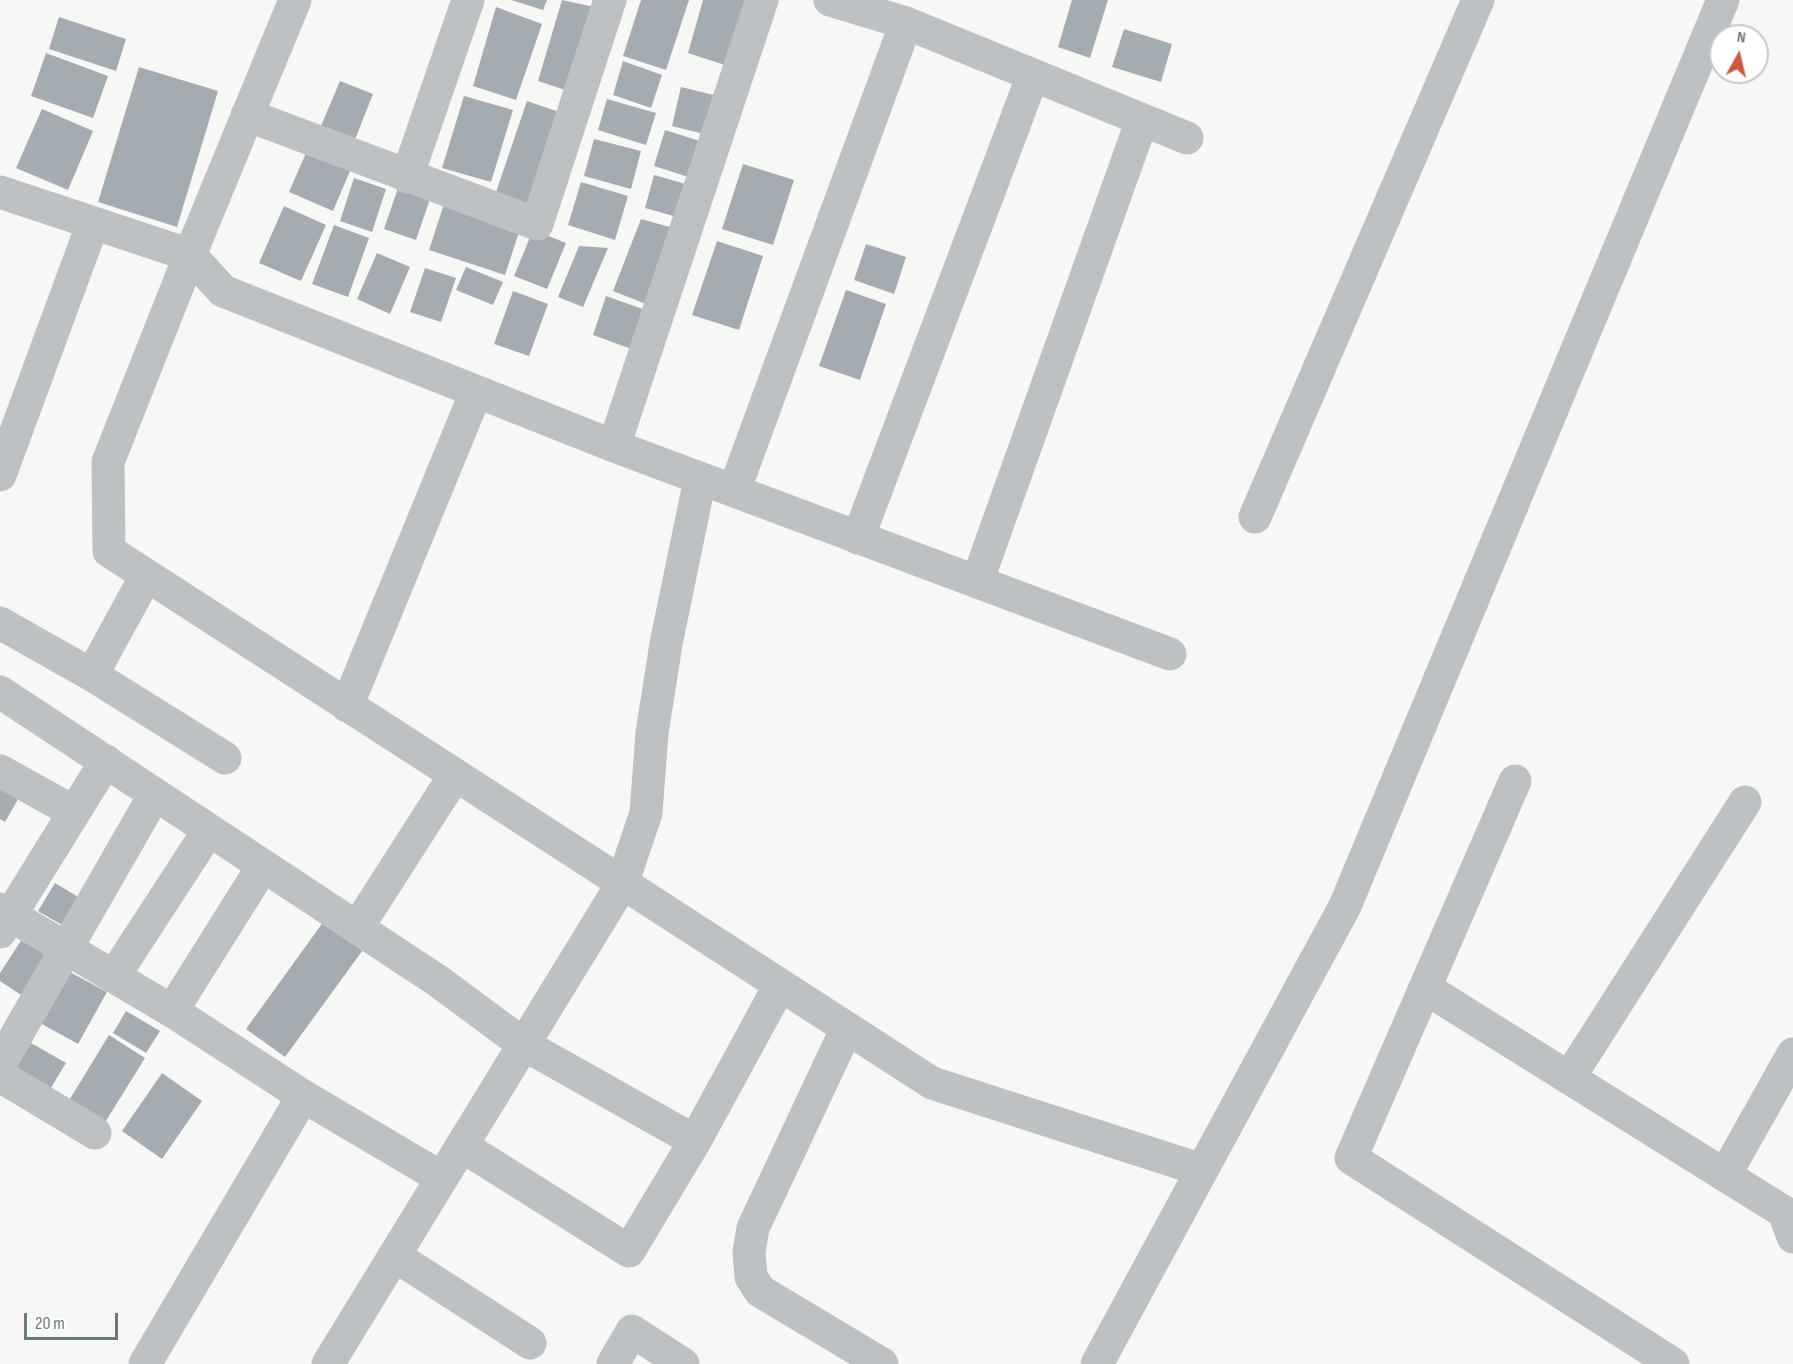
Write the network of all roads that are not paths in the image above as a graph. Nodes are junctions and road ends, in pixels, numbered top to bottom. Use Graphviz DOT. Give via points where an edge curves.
graph roads {
  1 [pos="295,0"];
  2 [pos="468,0"];
  3 [pos="610,0"];
  4 [pos="762,0"];
  5 [pos="830,0"];
  6 [pos="1478,0"];
  7 [pos="1723,0"];
  8 [pos="906,23"];
  9 [pos="1033,75"];
  10 [pos="247,116"];
  11 [pos="1142,120"];
  12 [pos="1187,138"];
  13 [pos="407,177"];
  14 [pos="0,192"];
  15 [pos="93,223"];
  16 [pos="189,255"];
  17 [pos="476,392"];
  18 [pos="7,438"];
  19 [pos="614,446"];
  20 [pos="0,475"];
  21 [pos="700,479"];
  22 [pos="734,491"];
  23 [pos="1255,517"];
  24 [pos="858,538"];
  25 [pos="146,576"];
  26 [pos="977,582"];
  27 [pos="0,623"];
  28 [pos="1170,654"];
  29 [pos="92,675"];
  30 [pos="0,692"];
  31 [pos="347,706"];
  32 [pos="225,758"];
  33 [pos="106,761"];
  34 [pos="0,771"];
  35 [pos="454,775"];
  36 [pos="1515,781"];
  37 [pos="155,794"];
  38 [pos="1745,802"];
  39 [pos="74,812"];
  40 [pos="209,830"];
  41 [pos="263,866"];
  42 [pos="622,884"];
  43 [pos="3,919"];
  44 [pos="357,928"];
  45 [pos="68,950"];
  46 [pos="114,976"];
  47 [pos="780,985"];
  48 [pos="1425,988"];
  49 [pos="172,1011"];
  50 [pos="847,1028"];
  51 [pos="524,1044"];
  52 [pos="1793,1054"];
  53 [pos="0,1064"];
  54 [pos="0,1076"];
  55 [pos="1569,1077"];
  56 [pos="303,1096"];
  57 [pos="95,1133"];
  58 [pos="695,1140"];
  59 [pos="462,1146"];
  60 [pos="1202,1170"];
  61 [pos="1725,1175"];
  62 [pos="442,1178"];
  63 [pos="1793,1237"];
  64 [pos="395,1256"];
  65 [pos="530,1343"];
  66 [pos="334,1362"];
  67 [pos="145,1364"];
  68 [pos="612,1364"];
  69 [pos="683,1364"];
  70 [pos="882,1364"];
  71 [pos="1097,1364"];
  72 [pos="1673,1364"];
  1 -- 10 [label="street"];
  2 -- 13 [label="street"];
  3 -- 13 [label="street" via="537,224"];
  4 -- 19 [label="street"];
  5 -- 8 [label="street"];
  6 -- 23 [label="street"];
  7 -- 60 [label="street" via="1345,906"];
  8 -- 9 [label="street"];
  8 -- 22 [label="street"];
  9 -- 11 [label="street"];
  9 -- 24 [label="street"];
  10 -- 13 [label="street"];
  10 -- 16 [label="street"];
  11 -- 12 [label="street"];
  11 -- 26 [label="street"];
  14 -- 15 [label="street"];
  15 -- 16 [label="street"];
  15 -- 18 [label="street"];
  16 -- 17 [label="street" via="223,291"];
  16 -- 25 [label="street" via="108,462 109,551"];
  17 -- 19 [label="street"];
  17 -- 31 [label="street"];
  18 -- 20 [label="street"];
  19 -- 21 [label="street"];
  21 -- 22 [label="street"];
  21 -- 42 [label="street" via="666,644 652,733 646,813"];
  22 -- 24 [label="street"];
  24 -- 26 [label="street"];
  25 -- 29 [label="street"];
  25 -- 31 [label="street"];
  26 -- 28 [label="street"];
  27 -- 29 [label="street"];
  29 -- 32 [label="street"];
  30 -- 33 [label="street"];
  31 -- 35 [label="street"];
  33 -- 37 [label="street"];
  33 -- 39 [label="street"];
  34 -- 39 [label="street"];
  35 -- 42 [label="street"];
  35 -- 44 [label="street"];
  36 -- 48 [label="street"];
  37 -- 40 [label="street"];
  37 -- 45 [label="street"];
  38 -- 55 [label="street"];
  39 -- 43 [label="street"];
  40 -- 41 [label="street"];
  40 -- 46 [label="street"];
  41 -- 44 [label="street"];
  41 -- 49 [label="street"];
  42 -- 47 [label="street"];
  42 -- 51 [label="street"];
  43 -- 45 [label="street"];
  44 -- 51 [label="street"];
  45 -- 46 [label="street"];
  45 -- 53 [label="street"];
  46 -- 49 [label="street"];
  47 -- 50 [label="street"];
  47 -- 58 [label="street"];
  48 -- 55 [label="street"];
  48 -- 72 [label="street" via="1351,1158"];
  49 -- 56 [label="street"];
  50 -- 60 [label="street" via="932,1083"];
  50 -- 70 [label="street" via="753,1228 750,1268 760,1291"];
  51 -- 58 [label="street"];
  51 -- 59 [label="street"];
  52 -- 61 [label="street"];
  54 -- 57 [label="street"];
  55 -- 61 [label="street"];
  56 -- 62 [label="street"];
  56 -- 67 [label="street"];
  58 -- 59 [label="street" via="628,1251"];
  59 -- 62 [label="street"];
  60 -- 71 [label="street"];
  61 -- 63 [label="street" via="1784,1212"];
  62 -- 64 [label="street"];
  64 -- 65 [label="street"];
  64 -- 66 [label="street"];
  68 -- 69 [label="street" via="632,1331"];
}
